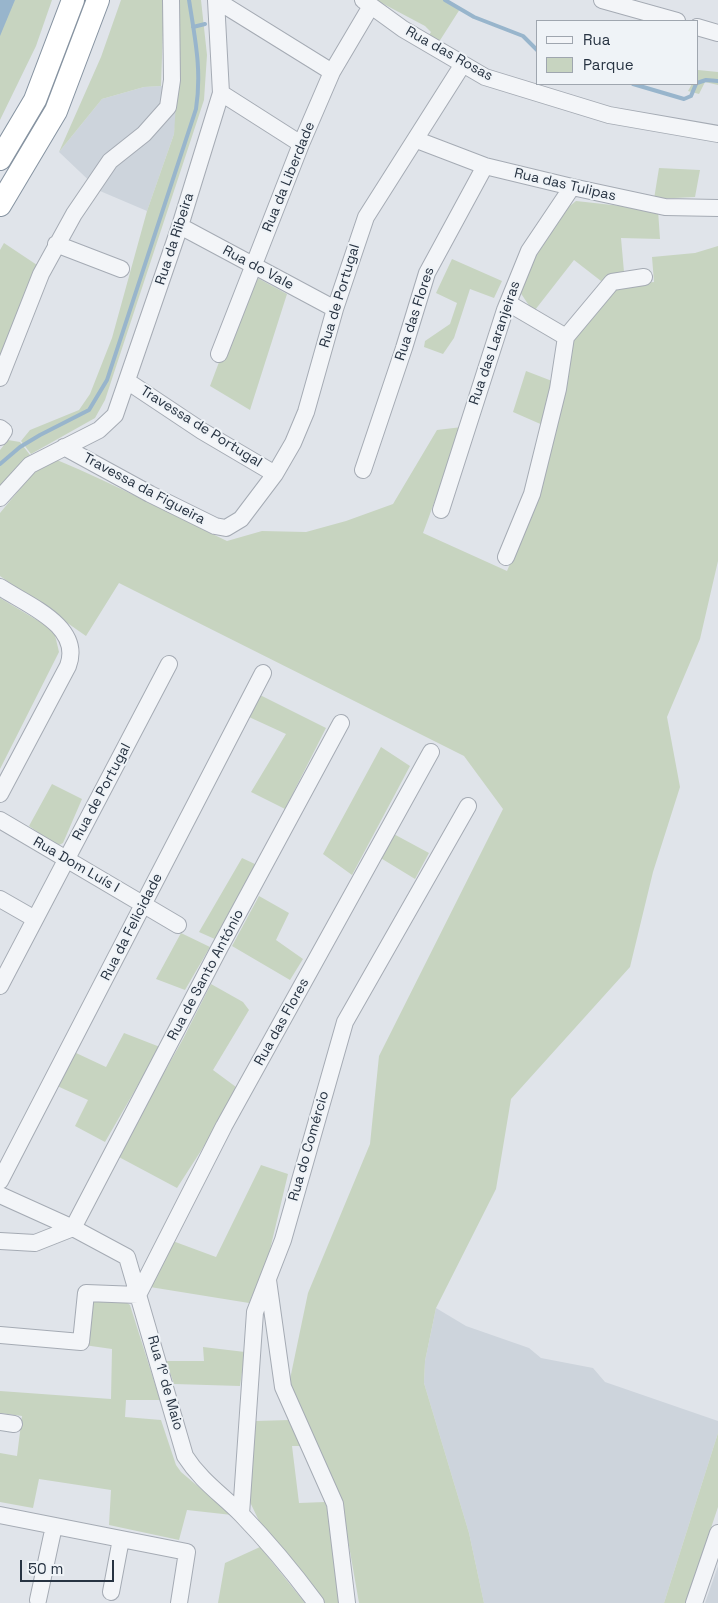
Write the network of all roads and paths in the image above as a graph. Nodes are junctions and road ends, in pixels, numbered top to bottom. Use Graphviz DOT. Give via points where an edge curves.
graph roads {
  1 [pos="73,0"];
  2 [pos="98,0"];
  3 [pos="171,0"];
  4 [pos="216,0"];
  5 [pos="602,0"];
  6 [pos="367,3"];
  7 [pos="673,20"];
  8 [pos="698,27"];
  9 [pos="718,33"];
  10 [pos="463,64"];
  11 [pos="332,72"];
  12 [pos="222,93"];
  13 [pos="718,134"];
  14 [pos="417,140"];
  15 [pos="301,144"];
  16 [pos="0,159"];
  17 [pos="485,166"];
  18 [pos="572,187"];
  19 [pos="0,205"];
  20 [pos="718,208"];
  21 [pos="180,226"];
  22 [pos="56,244"];
  23 [pos="253,266"];
  24 [pos="120,269"];
  25 [pos="644,277"];
  26 [pos="508,303"];
  27 [pos="335,309"];
  28 [pos="566,337"];
  29 [pos="219,354"];
  30 [pos="0,378"];
  31 [pos="127,381"];
  32 [pos="0,428"];
  33 [pos="0,437"];
  34 [pos="64,447"];
  35 [pos="363,470"];
  36 [pos="275,474"];
  37 [pos="0,498"];
  38 [pos="441,510"];
  39 [pos="226,528"];
  40 [pos="506,556"];
  41 [pos="0,587"];
  42 [pos="169,664"];
  43 [pos="263,673"];
  44 [pos="341,723"];
  45 [pos="431,752"];
  46 [pos="0,794"];
  47 [pos="468,806"];
  48 [pos="0,820"];
  49 [pos="67,859"];
  50 [pos="0,899"];
  51 [pos="143,904"];
  52 [pos="35,919"];
  53 [pos="178,925"];
  54 [pos="0,986"];
  55 [pos="0,1181"];
  56 [pos="0,1195"];
  57 [pos="73,1228"];
  58 [pos="0,1242"];
  59 [pos="267,1279"];
  60 [pos="138,1295"];
  61 [pos="0,1335"];
  62 [pos="241,1514"];
  63 [pos="0,1515"];
  64 [pos="54,1526"];
  65 [pos="718,1533"];
  66 [pos="121,1539"];
  67 [pos="111,1592"];
  68 [pos="38,1600"];
  69 [pos="179,1603"];
  70 [pos="316,1603"];
  71 [pos="347,1603"];
  72 [pos="694,1603"];
  1 -- 16 [label="highway" via="35,100"];
  2 -- 19 [label="highway" via="56,111"];
  3 -- 22 [label="street" via="172,80 168,107 144,134 110,161"];
  4 -- 11 [label="street"];
  4 -- 12 [label="street, Rua da Ribeira"];
  5 -- 7 [label="street"];
  6 -- 10 [label="street, Rua das Rosas" via="403,29"];
  6 -- 11 [label="street, Rua da Liberdade"];
  8 -- 9 [label="street"];
  10 -- 13 [label="street, Rua das Rosas" via="485,77 609,116"];
  10 -- 14 [label="street, Rua de Portugal"];
  11 -- 15 [label="street, Rua da Liberdade"];
  12 -- 15 [label="street"];
  12 -- 21 [label="street, Rua da Ribeira"];
  14 -- 17 [label="street, Rua das Tulipas"];
  14 -- 27 [label="street, Rua de Portugal" via="366,217"];
  15 -- 23 [label="street, Rua da Liberdade"];
  17 -- 18 [label="street, Rua das Tulipas"];
  17 -- 35 [label="street, Rua das Flores" via="427,273"];
  18 -- 20 [label="street, Rua das Tulipas" via="665,207"];
  18 -- 26 [label="street, Rua das Laranjeiras" via="529,252"];
  21 -- 23 [label="street, Rua do Vale"];
  21 -- 31 [label="street, Rua da Ribeira"];
  22 -- 24 [label="street"];
  22 -- 30 [label="street"];
  23 -- 27 [label="street, Rua do Vale"];
  23 -- 29 [label="street, Rua da Liberdade"];
  25 -- 28 [label="street" via="612,282"];
  26 -- 28 [label="street"];
  26 -- 38 [label="street, Rua das Laranjeiras"];
  27 -- 36 [label="street, Rua de Portugal" via="306,412"];
  28 -- 40 [label="street" via="558,389 532,494"];
  31 -- 34 [label="street, Rua da Ribeira" via="115,414 99,430"];
  31 -- 36 [label="street, Travessa de Portugal"];
  32 -- 33 [label="street" via="4,431"];
  34 -- 37 [label="street" via="30,465"];
  34 -- 39 [label="street, Travessa da Figueira" via="150,494 215,526"];
  36 -- 39 [label="street, Rua de Portugal" via="241,519"];
  41 -- 46 [label="street" via="63,629 70,642 71,654 68,666"];
  42 -- 49 [label="street, Rua de Portugal"];
  43 -- 51 [label="street, Rua da Felicidade"];
  44 -- 57 [label="street, Rua de Santo António"];
  45 -- 60 [label="street, Rua das Flores" via="224,1126"];
  47 -- 59 [label="street, Rua do Comércio" via="345,1022 283,1240"];
  48 -- 49 [label="street, Rua Dom Luís I"];
  49 -- 51 [label="street, Rua Dom Luís I"];
  49 -- 52 [label="street, Rua de Portugal"];
  50 -- 52 [label="street"];
  51 -- 53 [label="street, Rua Dom Luís I"];
  51 -- 55 [label="street, Rua da Felicidade"];
  52 -- 54 [label="street, Rua de Portugal"];
  56 -- 57 [label="street, Rua 1º de Maio"];
  57 -- 58 [label="street" via="35,1243"];
  57 -- 60 [label="street, Rua 1º de Maio" via="127,1257"];
  59 -- 62 [label="street, Rua do Comércio" via="255,1312"];
  59 -- 71 [label="street" via="283,1388 335,1504"];
  60 -- 61 [label="street" via="86,1294 81,1342"];
  60 -- 62 [label="street, Rua 1º de Maio" via="186,1456 197,1474"];
  62 -- 70 [label="street, Rua 1º de Maio"];
  63 -- 64 [label="street"];
  64 -- 66 [label="street"];
  64 -- 68 [label="street"];
  65 -- 72 [label="street"];
  66 -- 67 [label="street"];
  66 -- 69 [label="street" via="187,1552"];
}
